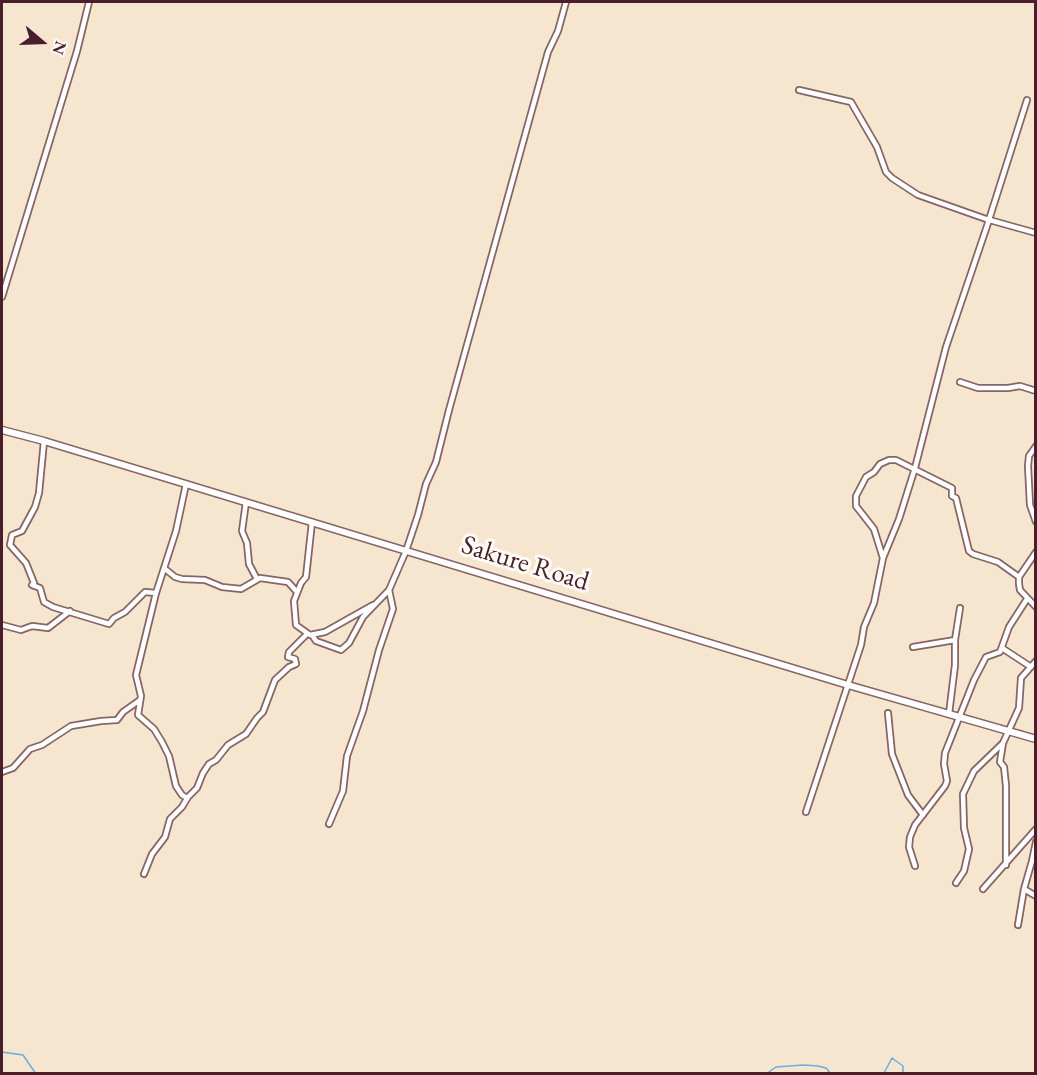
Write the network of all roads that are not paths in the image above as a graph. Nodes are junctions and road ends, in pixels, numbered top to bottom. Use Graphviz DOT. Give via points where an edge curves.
graph roads {
  1 [pos="89,2"];
  2 [pos="566,2"];
  3 [pos="799,90"];
  4 [pos="1027,100"];
  5 [pos="989,220"];
  6 [pos="1035,233"];
  7 [pos="2,297"];
  8 [pos="960,382"];
  9 [pos="1035,391"];
  10 [pos="2,430"];
  11 [pos="44,441"];
  12 [pos="1035,446"];
  13 [pos="915,468"];
  14 [pos="186,484"];
  15 [pos="246,502"];
  16 [pos="312,522"];
  17 [pos="1035,522"];
  18 [pos="406,551"];
  19 [pos="1035,552"];
  20 [pos="884,558"];
  21 [pos="164,568"];
  22 [pos="1019,577"];
  23 [pos="257,579"];
  24 [pos="389,590"];
  25 [pos="297,592"];
  26 [pos="156,593"];
  27 [pos="1027,599"];
  28 [pos="374,605"];
  29 [pos="1035,607"];
  30 [pos="960,608"];
  31 [pos="70,611"];
  32 [pos="2,625"];
  33 [pos="310,635"];
  34 [pos="954,640"];
  35 [pos="913,647"];
  36 [pos="1002,648"];
  37 [pos="1035,661"];
  38 [pos="1031,667"];
  39 [pos="848,685"];
  40 [pos="140,700"];
  41 [pos="888,713"];
  42 [pos="950,714"];
  43 [pos="961,717"];
  44 [pos="1009,731"];
  45 [pos="1035,739"];
  46 [pos="1003,743"];
  47 [pos="2,772"];
  48 [pos="187,798"];
  49 [pos="806,812"];
  50 [pos="922,815"];
  51 [pos="329,824"];
  52 [pos="1035,829"];
  53 [pos="1035,843"];
  54 [pos="1006,865"];
  55 [pos="915,866"];
  56 [pos="144,874"];
  57 [pos="956,883"];
  58 [pos="984,889"];
  59 [pos="1024,889"];
  60 [pos="1035,896"];
  61 [pos="1018,925"];
  1 -- 7 [label="street"];
  2 -- 18 [label="street" via="548,52 436,462"];
  3 -- 5 [label="street" via="854,105 892,178 918,195"];
  4 -- 5 [label="street"];
  5 -- 6 [label="street"];
  5 -- 13 [label="street" via="946,347"];
  8 -- 9 [label="street" via="978,388 1020,386"];
  10 -- 11 [label="street, Sakure Road"];
  11 -- 14 [label="street, Sakure Road"];
  11 -- 31 [label="street" via="35,507 22,531 12,535 10,545 26,563 32,585 40,588 44,602"];
  12 -- 17 [label="street" via="1028,466"];
  13 -- 20 [label="street"];
  13 -- 20 [label="street" via="896,460 880,464 866,477 856,496 856,506 874,529"];
  13 -- 22 [label="street" via="952,488 969,550 998,562"];
  14 -- 15 [label="street, Sakure Road"];
  14 -- 21 [label="street"];
  15 -- 16 [label="street, Sakure Road"];
  15 -- 23 [label="street" via="242,531 249,564"];
  16 -- 18 [label="street, Sakure Road"];
  16 -- 25 [label="street" via="306,577"];
  18 -- 24 [label="street"];
  18 -- 39 [label="street, Sakure Road"];
  19 -- 22 [label="street"];
  20 -- 39 [label="street"];
  21 -- 23 [label="street" via="182,579 205,580 236,589"];
  21 -- 26 [label="street"];
  22 -- 27 [label="street" via="1020,590"];
  23 -- 25 [label="street" via="288,582"];
  24 -- 28 [label="street"];
  24 -- 51 [label="street" via="393,609 346,756 343,791"];
  25 -- 33 [label="street" via="296,625"];
  26 -- 31 [label="street" via="145,592 109,624"];
  26 -- 40 [label="street" via="136,668"];
  27 -- 29 [label="street"];
  27 -- 36 [label="street" via="1009,627"];
  28 -- 33 [label="street" via="325,632"];
  28 -- 33 [label="street" via="341,650"];
  30 -- 34 [label="street"];
  31 -- 32 [label="street" via="48,628 32,626 21,630"];
  33 -- 48 [label="street" via="289,652 288,657 295,659 296,664 274,682 263,712 246,734 228,745 208,766"];
  34 -- 35 [label="street"];
  34 -- 42 [label="street"];
  36 -- 38 [label="street"];
  36 -- 43 [label="street" via="983,661"];
  37 -- 38 [label="street"];
  38 -- 44 [label="street" via="1022,678 1019,708"];
  39 -- 42 [label="street, Sakure Road"];
  39 -- 49 [label="street"];
  40 -- 47 [label="street" via="117,720 71,726 30,749 13,768"];
  40 -- 48 [label="street" via="138,715 162,742 176,786"];
  41 -- 50 [label="street" via="892,754 908,795"];
  42 -- 43 [label="street, Sakure Road"];
  43 -- 44 [label="street, Sakure Road"];
  43 -- 50 [label="street" via="945,753 947,781"];
  44 -- 45 [label="street, Sakure Road"];
  44 -- 46 [label="street"];
  46 -- 54 [label="street" via="1000,762 1006,786"];
  46 -- 57 [label="street" via="974,771 963,794 969,849 964,871"];
  48 -- 56 [label="street" via="170,819 167,833"];
  50 -- 55 [label="street" via="910,837"];
  52 -- 54 [label="street"];
  53 -- 59 [label="street"];
  54 -- 58 [label="street"];
  59 -- 60 [label="street"];
  59 -- 61 [label="street"];
}
